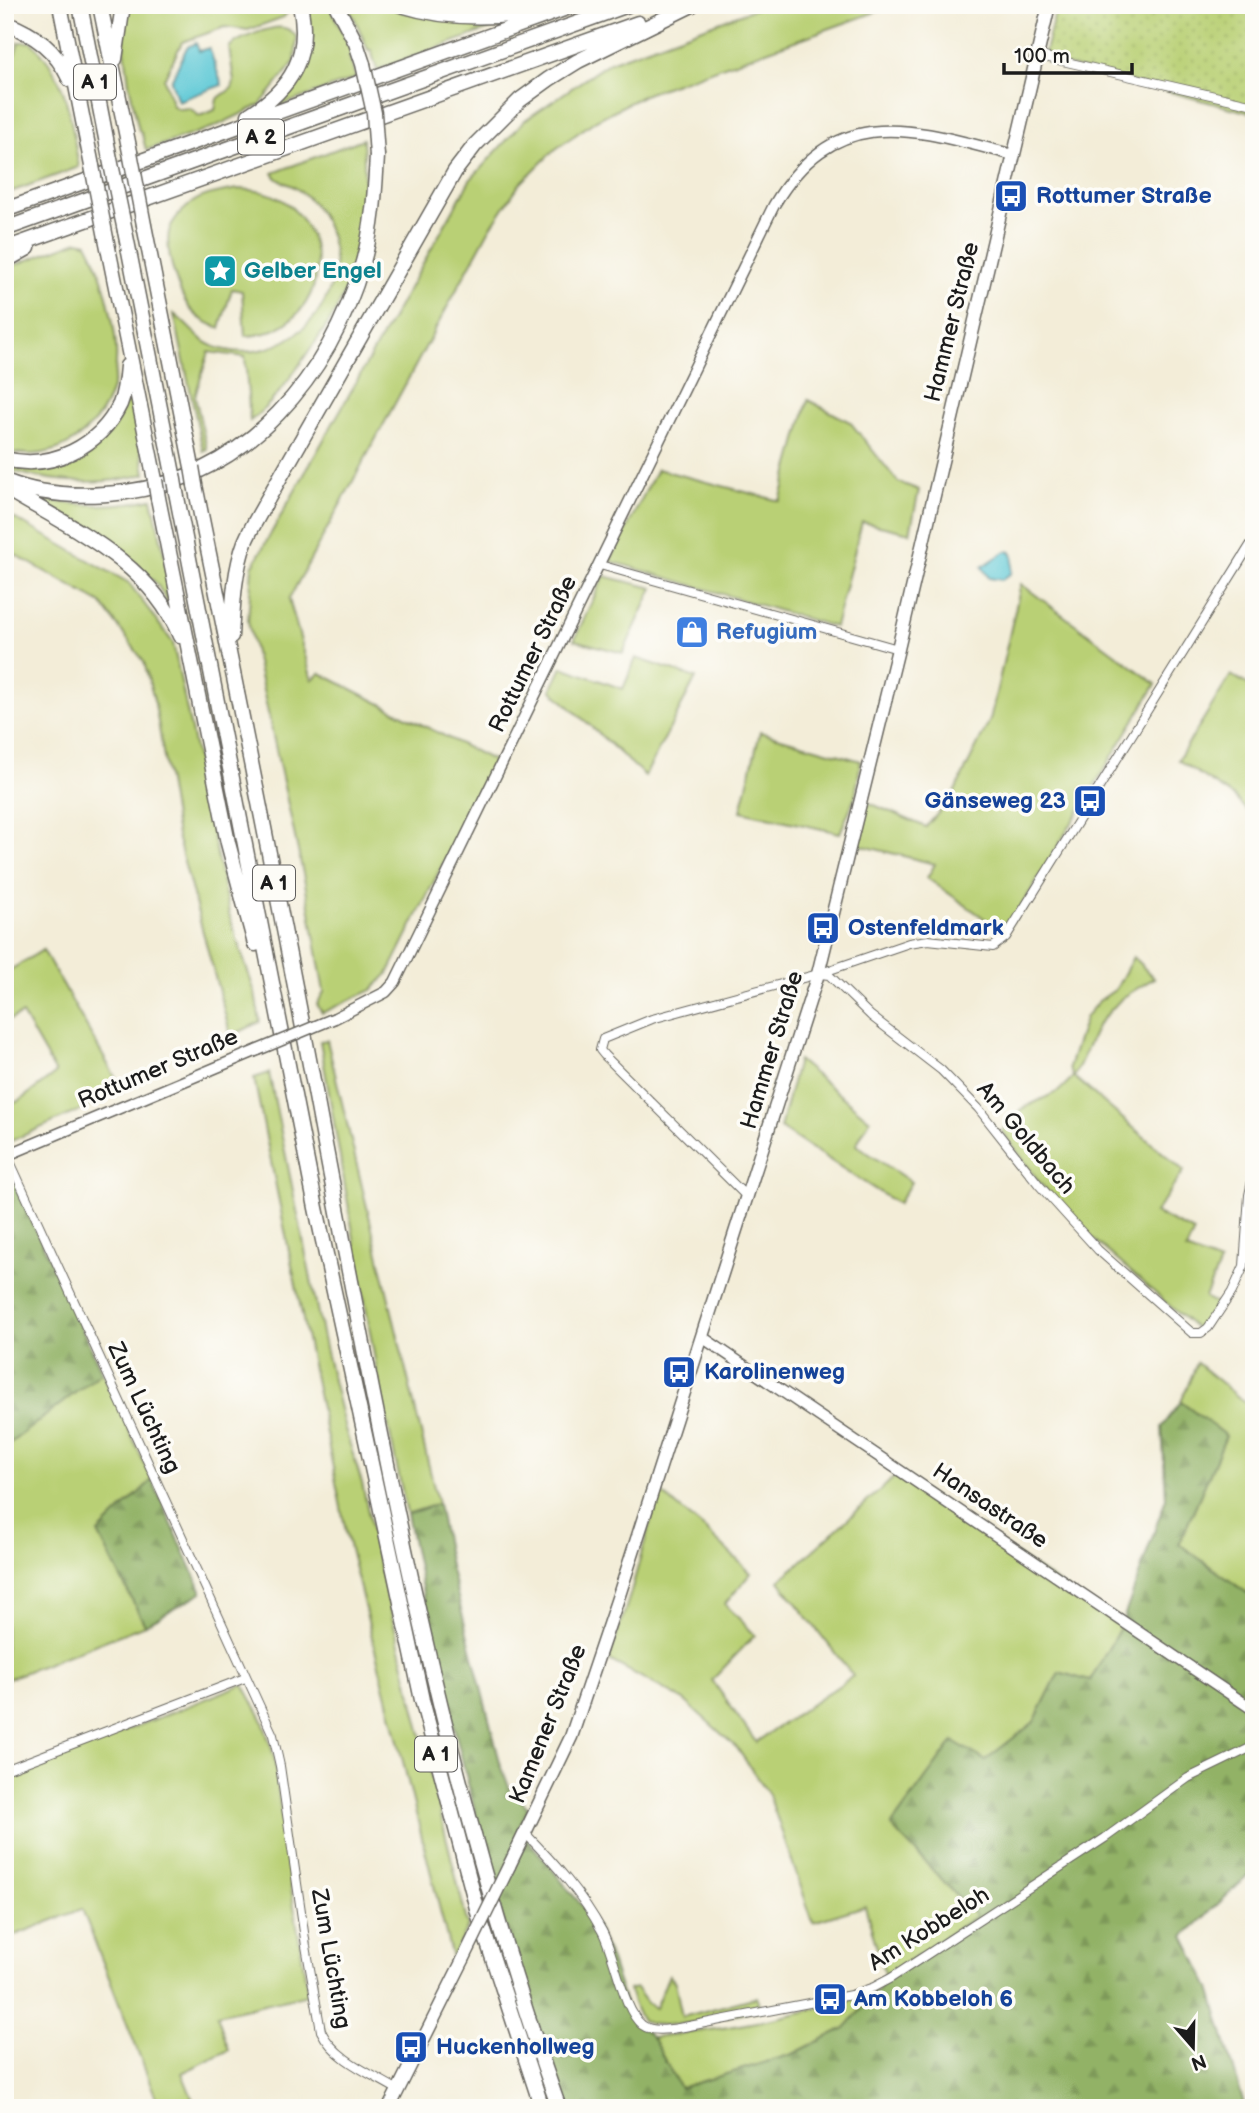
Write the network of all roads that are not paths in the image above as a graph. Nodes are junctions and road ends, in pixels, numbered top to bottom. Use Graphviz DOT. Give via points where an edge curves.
graph roads {
  1 [pos="60,5"];
  2 [pos="79,5"];
  3 [pos="100,5"];
  4 [pos="123,5"];
  5 [pos="300,5"];
  6 [pos="336,5"];
  7 [pos="401,5"];
  8 [pos="628,5"];
  9 [pos="691,5"];
  10 [pos="1049,5"];
  11 [pos="574,6"];
  12 [pos="5,23"];
  13 [pos="1037,55"];
  14 [pos="113,74"];
  15 [pos="79,98"];
  16 [pos="1254,105"];
  17 [pos="163,153"];
  18 [pos="1014,155"];
  19 [pos="9,207"];
  20 [pos="64,228"];
  21 [pos="5,229"];
  22 [pos="5,249"];
  23 [pos="5,261"];
  24 [pos="125,330"];
  25 [pos="5,458"];
  26 [pos="5,481"];
  27 [pos="5,488"];
  28 [pos="1254,539"];
  29 [pos="600,565"];
  30 [pos="898,649"];
  31 [pos="230,659"];
  32 [pos="193,673"];
  33 [pos="818,974"];
  34 [pos="274,999"];
  35 [pos="6,1155"];
  36 [pos="1254,1172"];
  37 [pos="748,1198"];
  38 [pos="702,1337"];
  39 [pos="245,1678"];
  40 [pos="1254,1710"];
  41 [pos="1254,1746"];
  42 [pos="5,1770"];
  43 [pos="526,1834"];
  44 [pos="398,2090"];
  45 [pos="390,2108"];
  46 [pos="542,2108"];
  47 [pos="559,2108"];
  1 -- 15 [label="highway"];
  2 -- 34 [label="highway, A 1, bridge"];
  3 -- 14 [label="highway, A 1"];
  4 -- 14 [label="highway"];
  5 -- 17 [label="highway" via="301,54 278,94 244,118"];
  6 -- 26 [label="highway, bridge" via="356,43 374,113 375,198 363,260 346,310 313,369 272,420 241,447 187,477 110,494 45,492"];
  7 -- 11 [label="highway" via="481,18"];
  8 -- 21 [label="highway, A 2"];
  9 -- 20 [label="highway, A 2"];
  9 -- 31 [label="highway" via="549,79 497,121 455,172 246,541 233,594"];
  10 -- 13 [label="main road, Hammer Straße"];
  11 -- 17 [label="highway"];
  12 -- 15 [label="highway" via="46,44"];
  13 -- 16 [label="street"];
  13 -- 18 [label="main road, Hammer Straße"];
  14 -- 31 [label="highway, A 1, bridge"];
  15 -- 24 [label="highway, bridge"];
  17 -- 19 [label="highway"];
  18 -- 29 [label="street, Rottumer Straße" via="894,129 837,141 805,162 774,205"];
  18 -- 30 [label="main road, Hammer Straße"];
  20 -- 22 [label="highway, A 2"];
  20 -- 23 [label="highway"];
  24 -- 25 [label="highway" via="125,387 120,404 94,439 53,459"];
  24 -- 32 [label="highway, bridge"];
  27 -- 32 [label="highway" via="106,549 146,581 164,604"];
  28 -- 33 [label="street" via="1003,942 993,947 937,940 909,943"];
  29 -- 30 [label="street"];
  29 -- 35 [label="street, Rottumer Straße, bridge" via="395,982 386,992"];
  30 -- 33 [label="main road, Hammer Straße"];
  31 -- 47 [label="highway, A 1" via="378,1419 437,1691 498,1921"];
  32 -- 34 [label="highway" via="228,843"];
  33 -- 36 [label="street, Am Goldbach" via="829,975 871,1016 942,1070 1098,1250 1192,1333 1209,1328 1244,1266"];
  33 -- 37 [label="main road, Hammer Straße"];
  33 -- 37 [label="street" via="652,1019 600,1044 604,1055"];
  34 -- 46 [label="highway, A 1" via="422,1700 479,1916"];
  35 -- 39 [label="street, Zum Lüchting"];
  37 -- 38 [label="main road, Hammer Straße"];
  38 -- 40 [label="street, Hansastraße"];
  38 -- 43 [label="main road, Kamener Straße" via="570,1737"];
  39 -- 42 [label="street"];
  39 -- 44 [label="street, Zum Lüchting" via="273,1735 281,1766 321,2031 335,2052"];
  41 -- 43 [label="street, Am Kobbeloh" via="1188,1778 978,1922 874,1987 684,2027 657,2029 639,2022 589,1909"];
  43 -- 44 [label="main road, Kamener Straße, bridge"];
  44 -- 45 [label="main road, Kamener Straße"];
}
